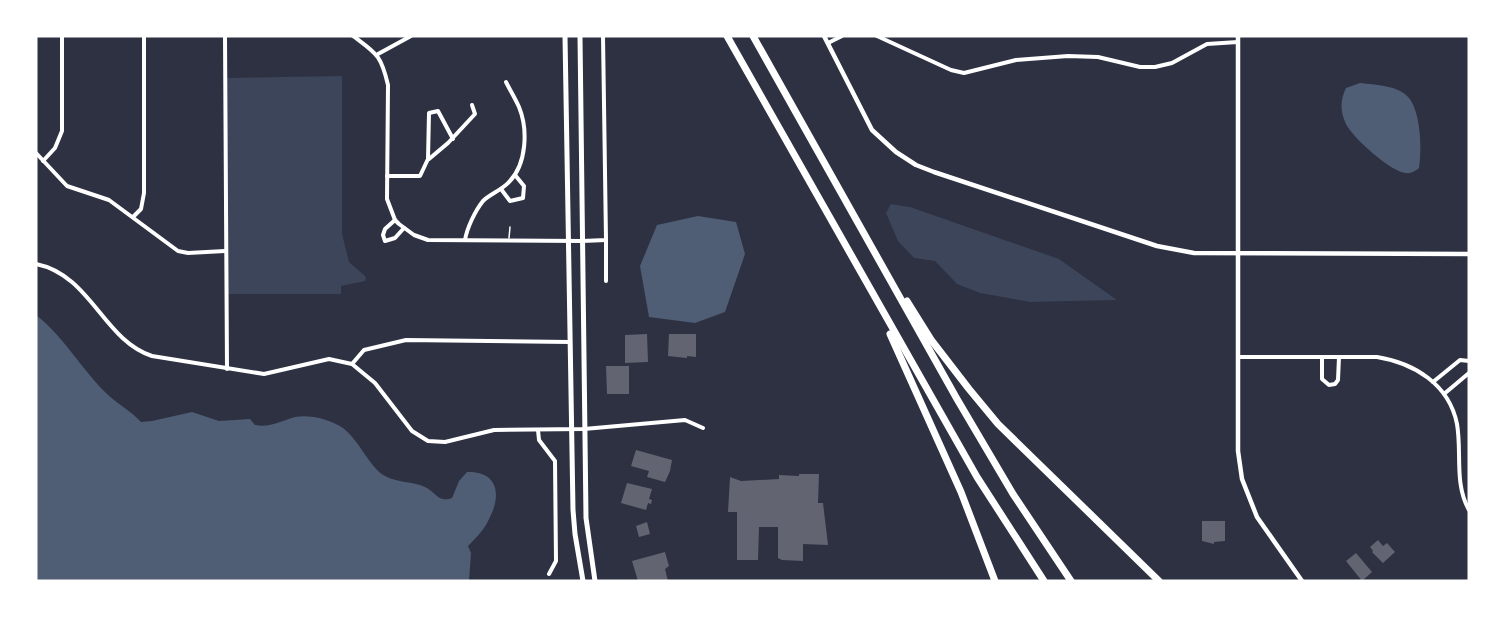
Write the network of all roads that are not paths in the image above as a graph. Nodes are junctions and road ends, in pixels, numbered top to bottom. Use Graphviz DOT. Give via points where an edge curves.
graph roads {
  1 [pos="62,36"];
  2 [pos="144,36"];
  3 [pos="225,36"];
  4 [pos="353,36"];
  5 [pos="410,36"];
  6 [pos="565,36"];
  7 [pos="580,36"];
  8 [pos="603,36"];
  9 [pos="727,36"];
  10 [pos="753,36"];
  11 [pos="824,36"];
  12 [pos="842,36"];
  13 [pos="877,36"];
  14 [pos="1238,39"];
  15 [pos="828,43"];
  16 [pos="378,54"];
  17 [pos="506,82"];
  18 [pos="472,105"];
  19 [pos="453,139"];
  20 [pos="36,153"];
  21 [pos="428,159"];
  22 [pos="43,161"];
  23 [pos="515,175"];
  24 [pos="387,176"];
  25 [pos="501,189"];
  26 [pos="133,217"];
  27 [pos="395,220"];
  28 [pos="510,227"];
  29 [pos="404,228"];
  30 [pos="465,240"];
  31 [pos="509,240"];
  32 [pos="606,240"];
  33 [pos="569,241"];
  34 [pos="582,241"];
  35 [pos="872,249"];
  36 [pos="225,251"];
  37 [pos="1238,254"];
  38 [pos="1469,254"];
  39 [pos="36,264"];
  40 [pos="606,281"];
  41 [pos="873,296"];
  42 [pos="571,342"];
  43 [pos="1238,357"];
  44 [pos="1322,357"];
  45 [pos="1339,357"];
  46 [pos="1469,361"];
  47 [pos="352,363"];
  48 [pos="227,369"];
  49 [pos="1469,373"];
  50 [pos="1434,382"];
  51 [pos="1444,394"];
  52 [pos="703,428"];
  53 [pos="584,429"];
  54 [pos="538,430"];
  55 [pos="573,430"];
  56 [pos="1469,510"];
  57 [pos="549,574"];
  58 [pos="583,581"];
  59 [pos="595,581"];
  60 [pos="994,581"];
  61 [pos="1044,581"];
  62 [pos="1071,581"];
  63 [pos="1160,581"];
  64 [pos="1302,581"];
  1 -- 22 [label="street" via="62,131 55,148"];
  2 -- 26 [label="street" via="144,193 141,209"];
  3 -- 36 [label="street"];
  4 -- 16 [label="street"];
  5 -- 16 [label="street"];
  6 -- 33 [label="main road"];
  7 -- 34 [label="main road"];
  8 -- 32 [label="street"];
  9 -- 41 [label="highway"];
  10 -- 35 [label="highway"];
  11 -- 15 [label="street"];
  12 -- 15 [label="street"];
  13 -- 14 [label="street" via="964,73 1017,60 1068,56 1098,57 1155,68 1207,44"];
  14 -- 37 [label="street"];
  15 -- 37 [label="street" via="872,130 916,165 1157,246 1194,253"];
  16 -- 24 [label="street" via="388,85"];
  17 -- 23 [label="street" via="523,121 525,147"];
  18 -- 19 [label="street" via="475,114"];
  19 -- 21 [label="street"];
  19 -- 21 [label="street" via="438,111 429,113"];
  20 -- 22 [label="street"];
  21 -- 24 [label="street" via="420,176"];
  22 -- 26 [label="street" via="67,186 109,200"];
  23 -- 25 [label="street"];
  23 -- 25 [label="street" via="524,186 523,198 510,201"];
  24 -- 27 [label="street" via="387,199"];
  25 -- 30 [label="street" via="483,201"];
  26 -- 36 [label="street" via="178,251"];
  27 -- 29 [label="street"];
  27 -- 29 [label="street" via="385,229 385,241 395,238"];
  28 -- 31 [label="lane"];
  29 -- 30 [label="street" via="428,240"];
  30 -- 31 [label="street"];
  31 -- 33 [label="street"];
  32 -- 34 [label="street"];
  32 -- 40 [label="street"];
  33 -- 34 [label="street"];
  33 -- 42 [label="main road"];
  34 -- 53 [label="main road"];
  35 -- 62 [label="highway" via="1013,494"];
  35 -- 63 [label="highway" via="932,341 998,424"];
  36 -- 48 [label="street"];
  37 -- 38 [label="street"];
  37 -- 43 [label="street"];
  39 -- 48 [label="street" via="67,276 128,344 140,352"];
  41 -- 60 [label="highway" via="961,492"];
  41 -- 61 [label="highway" via="977,477"];
  42 -- 47 [label="street" via="406,340 364,350"];
  42 -- 55 [label="main road"];
  43 -- 44 [label="street"];
  43 -- 64 [label="street" via="1238,451 1242,478 1257,517"];
  44 -- 45 [label="street"];
  44 -- 45 [label="street" via="1322,379 1329,385 1338,380"];
  45 -- 50 [label="street" via="1397,360"];
  46 -- 50 [label="street" via="1460,360"];
  47 -- 48 [label="street" via="329,359 264,374"];
  47 -- 54 [label="street" via="375,383 412,431 428,441 445,442 494,430"];
  49 -- 51 [label="street"];
  50 -- 51 [label="street"];
  51 -- 56 [label="street" via="1456,423 1460,481"];
  52 -- 53 [label="street" via="685,420"];
  53 -- 55 [label="street"];
  53 -- 59 [label="main road" via="586,518"];
  54 -- 55 [label="street"];
  54 -- 57 [label="street" via="539,440 555,461 556,561"];
  55 -- 58 [label="main road" via="575,534"];
}
